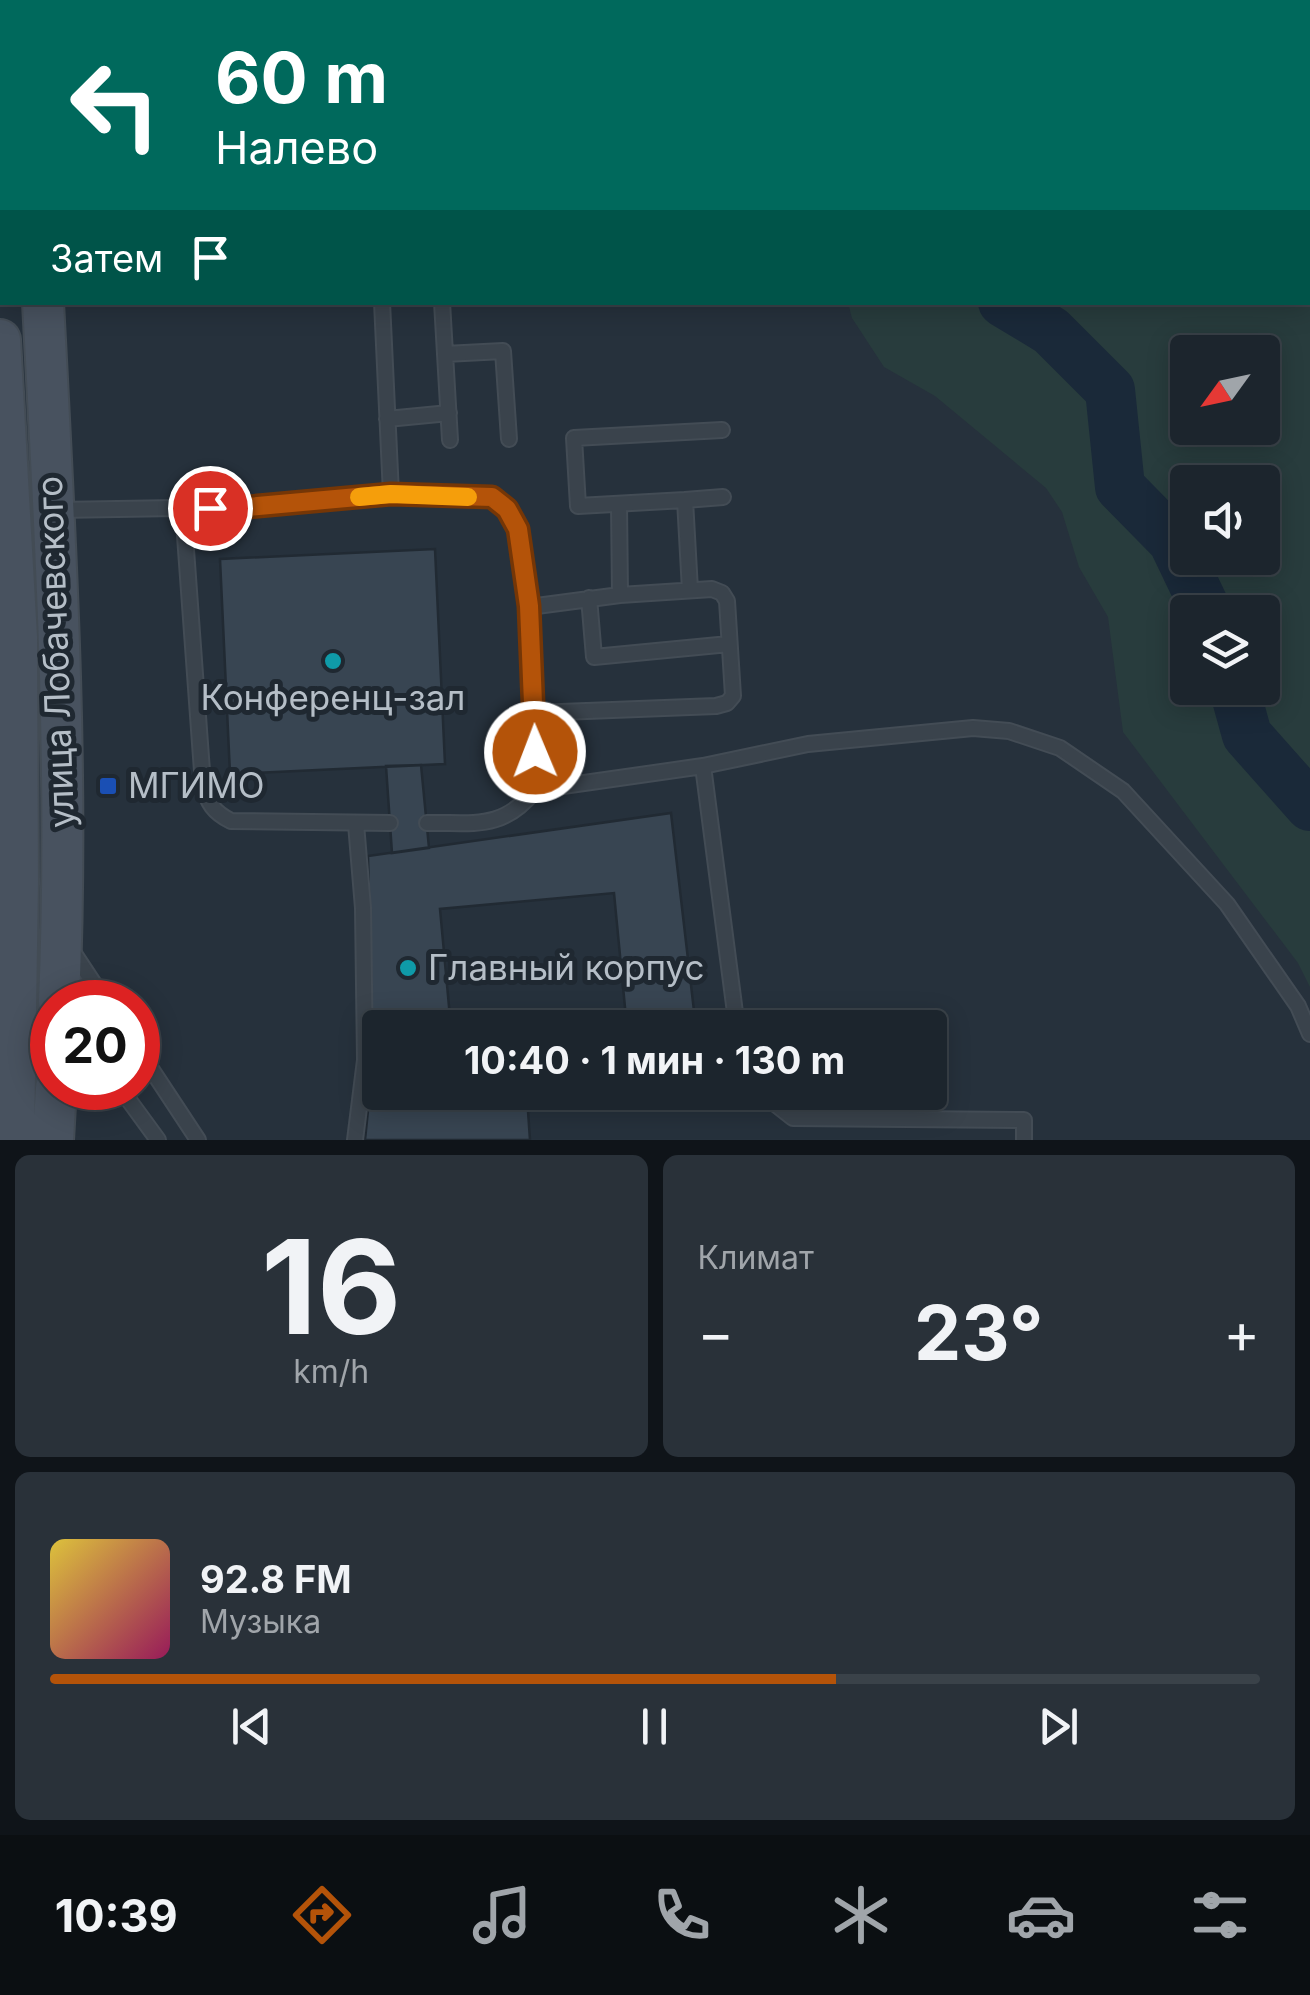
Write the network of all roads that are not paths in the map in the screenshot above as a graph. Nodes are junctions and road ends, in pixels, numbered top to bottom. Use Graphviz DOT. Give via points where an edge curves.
graph roads {
  1 [pos="43,305"];
  2 [pos="382,305"];
  3 [pos="442,305"];
  4 [pos="0,340"];
  5 [pos="445,354"];
  6 [pos="449,412"];
  7 [pos="387,419"];
  8 [pos="722,430"];
  9 [pos="509,439"];
  10 [pos="450,440"];
  11 [pos="391,494"];
  12 [pos="723,497"];
  13 [pos="686,500"];
  14 [pos="618,504"];
  15 [pos="184,508"];
  16 [pos="54,510"];
  17 [pos="690,590"];
  18 [pos="620,595"];
  19 [pos="589,598"];
  20 [pos="529,606"];
  21 [pos="729,644"];
  22 [pos="535,713"];
  23 [pos="704,766"];
  24 [pos="535,790"];
  25 [pos="390,823"];
  26 [pos="426,823"];
  27 [pos="356,824"];
  28 [pos="62,934"];
  29 [pos="61,980"];
  30 [pos="92,980"];
  31 [pos="734,1010"];
  32 [pos="1310,1034"];
  33 [pos="160,1082"];
  34 [pos="55,1110"];
  35 [pos="136,1110"];
  36 [pos="782,1110"];
  37 [pos="14,1140"];
  38 [pos="53,1140"];
  39 [pos="158,1140"];
  40 [pos="198,1140"];
  41 [pos="355,1140"];
  42 [pos="1024,1140"];
  1 -- 16 [label="main road, улица Лобачевского"];
  2 -- 7 [label="lane"];
  3 -- 5 [label="lane"];
  4 -- 37 [label="main road, улица Лобачевского" via="16,636"];
  5 -- 6 [label="lane"];
  5 -- 9 [label="lane" via="503,351"];
  6 -- 7 [label="lane"];
  6 -- 10 [label="lane"];
  7 -- 11 [label="lane"];
  8 -- 14 [label="lane" via="574,438 578,506"];
  11 -- 15 [label="lane"];
  11 -- 20 [label="lane" via="492,497 507,509 518,529"];
  12 -- 13 [label="lane"];
  13 -- 14 [label="lane"];
  13 -- 17 [label="lane"];
  14 -- 18 [label="lane"];
  15 -- 16 [label="lane"];
  15 -- 27 [label="lane" via="207,802 231,821"];
  16 -- 28 [label="main road, улица Лобачевского"];
  17 -- 18 [label="lane"];
  17 -- 21 [label="lane" via="722,594"];
  18 -- 19 [label="lane"];
  19 -- 20 [label="lane"];
  19 -- 21 [label="lane" via="594,657"];
  20 -- 22 [label="lane"];
  21 -- 22 [label="lane" via="733,696 726,703"];
  22 -- 24 [label="lane"];
  23 -- 24 [label="lane"];
  23 -- 31 [label="lane"];
  23 -- 32 [label="lane" via="808,744 973,728 1009,731 1060,748 1123,791 1227,904"];
  24 -- 26 [label="lane" via="502,818"];
  25 -- 27 [label="lane"];
  27 -- 41 [label="lane" via="365,1060"];
  28 -- 29 [label="main road, улица Лобачевского"];
  28 -- 30 [label="lane"];
  33 -- 40 [label="lane"];
  34 -- 38 [label="main road"];
  35 -- 39 [label="lane"];
  36 -- 42 [label="lane" via="792,1118 1024,1120"];
}
